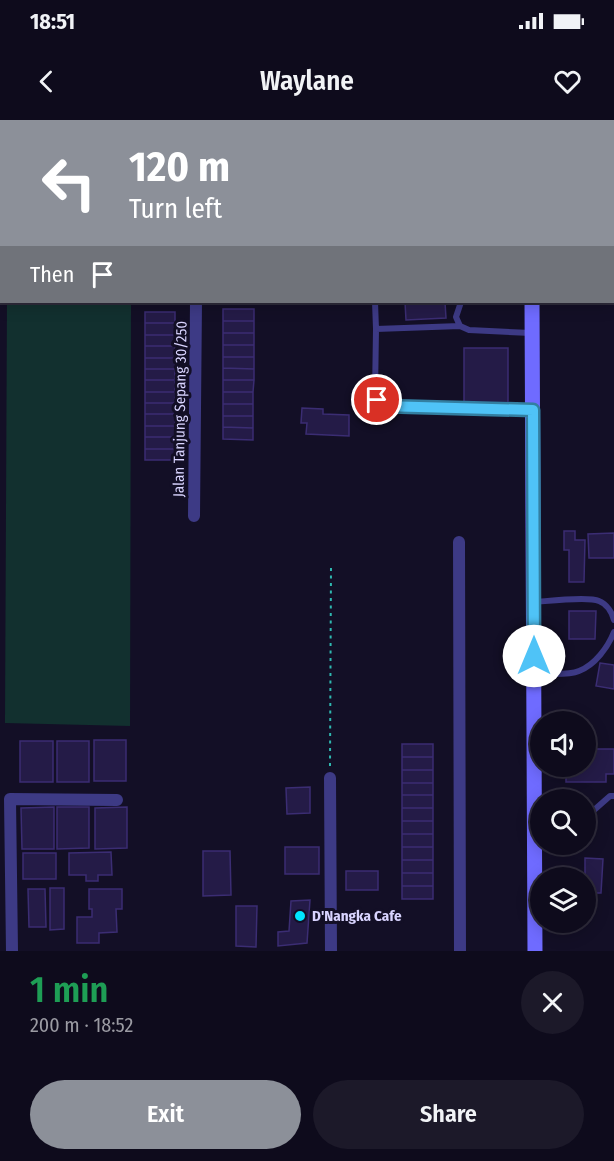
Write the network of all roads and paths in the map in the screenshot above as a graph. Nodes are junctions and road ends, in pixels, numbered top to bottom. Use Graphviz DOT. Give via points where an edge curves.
graph roads {
  1 [pos="196,303"];
  2 [pos="375,303"];
  3 [pos="460,303"];
  4 [pos="532,303"];
  5 [pos="460,326"];
  6 [pos="376,329"];
  7 [pos="532,333"];
  8 [pos="533,410"];
  9 [pos="194,516"];
  10 [pos="459,542"];
  11 [pos="331,564"];
  12 [pos="534,602"];
  13 [pos="614,620"];
  14 [pos="614,632"];
  15 [pos="534,674"];
  16 [pos="330,778"];
  17 [pos="536,789"];
  18 [pos="614,796"];
  19 [pos="117,800"];
  20 [pos="596,808"];
  21 [pos="537,855"];
  22 [pos="12,951"];
  23 [pos="331,951"];
  24 [pos="460,951"];
  25 [pos="535,951"];
  1 -- 9 [label="street, Jalan Tanjung Sepang 30/250"];
  2 -- 6 [label="lane"];
  3 -- 5 [label="lane" via="456,317"];
  4 -- 7 [label="street"];
  5 -- 6 [label="lane"];
  5 -- 7 [label="lane" via="469,330"];
  6 -- 8 [label="lane" via="375,394 382,406"];
  7 -- 8 [label="street"];
  8 -- 12 [label="street"];
  10 -- 24 [label="street"];
  11 -- 16 [label="path"];
  12 -- 13 [label="lane" via="600,601"];
  12 -- 15 [label="street"];
  14 -- 15 [label="lane" via="608,646 579,671"];
  15 -- 17 [label="street"];
  16 -- 23 [label="street"];
  18 -- 20 [label="lane"];
  19 -- 22 [label="street" via="10,799"];
  21 -- 25 [label="street"];
}
